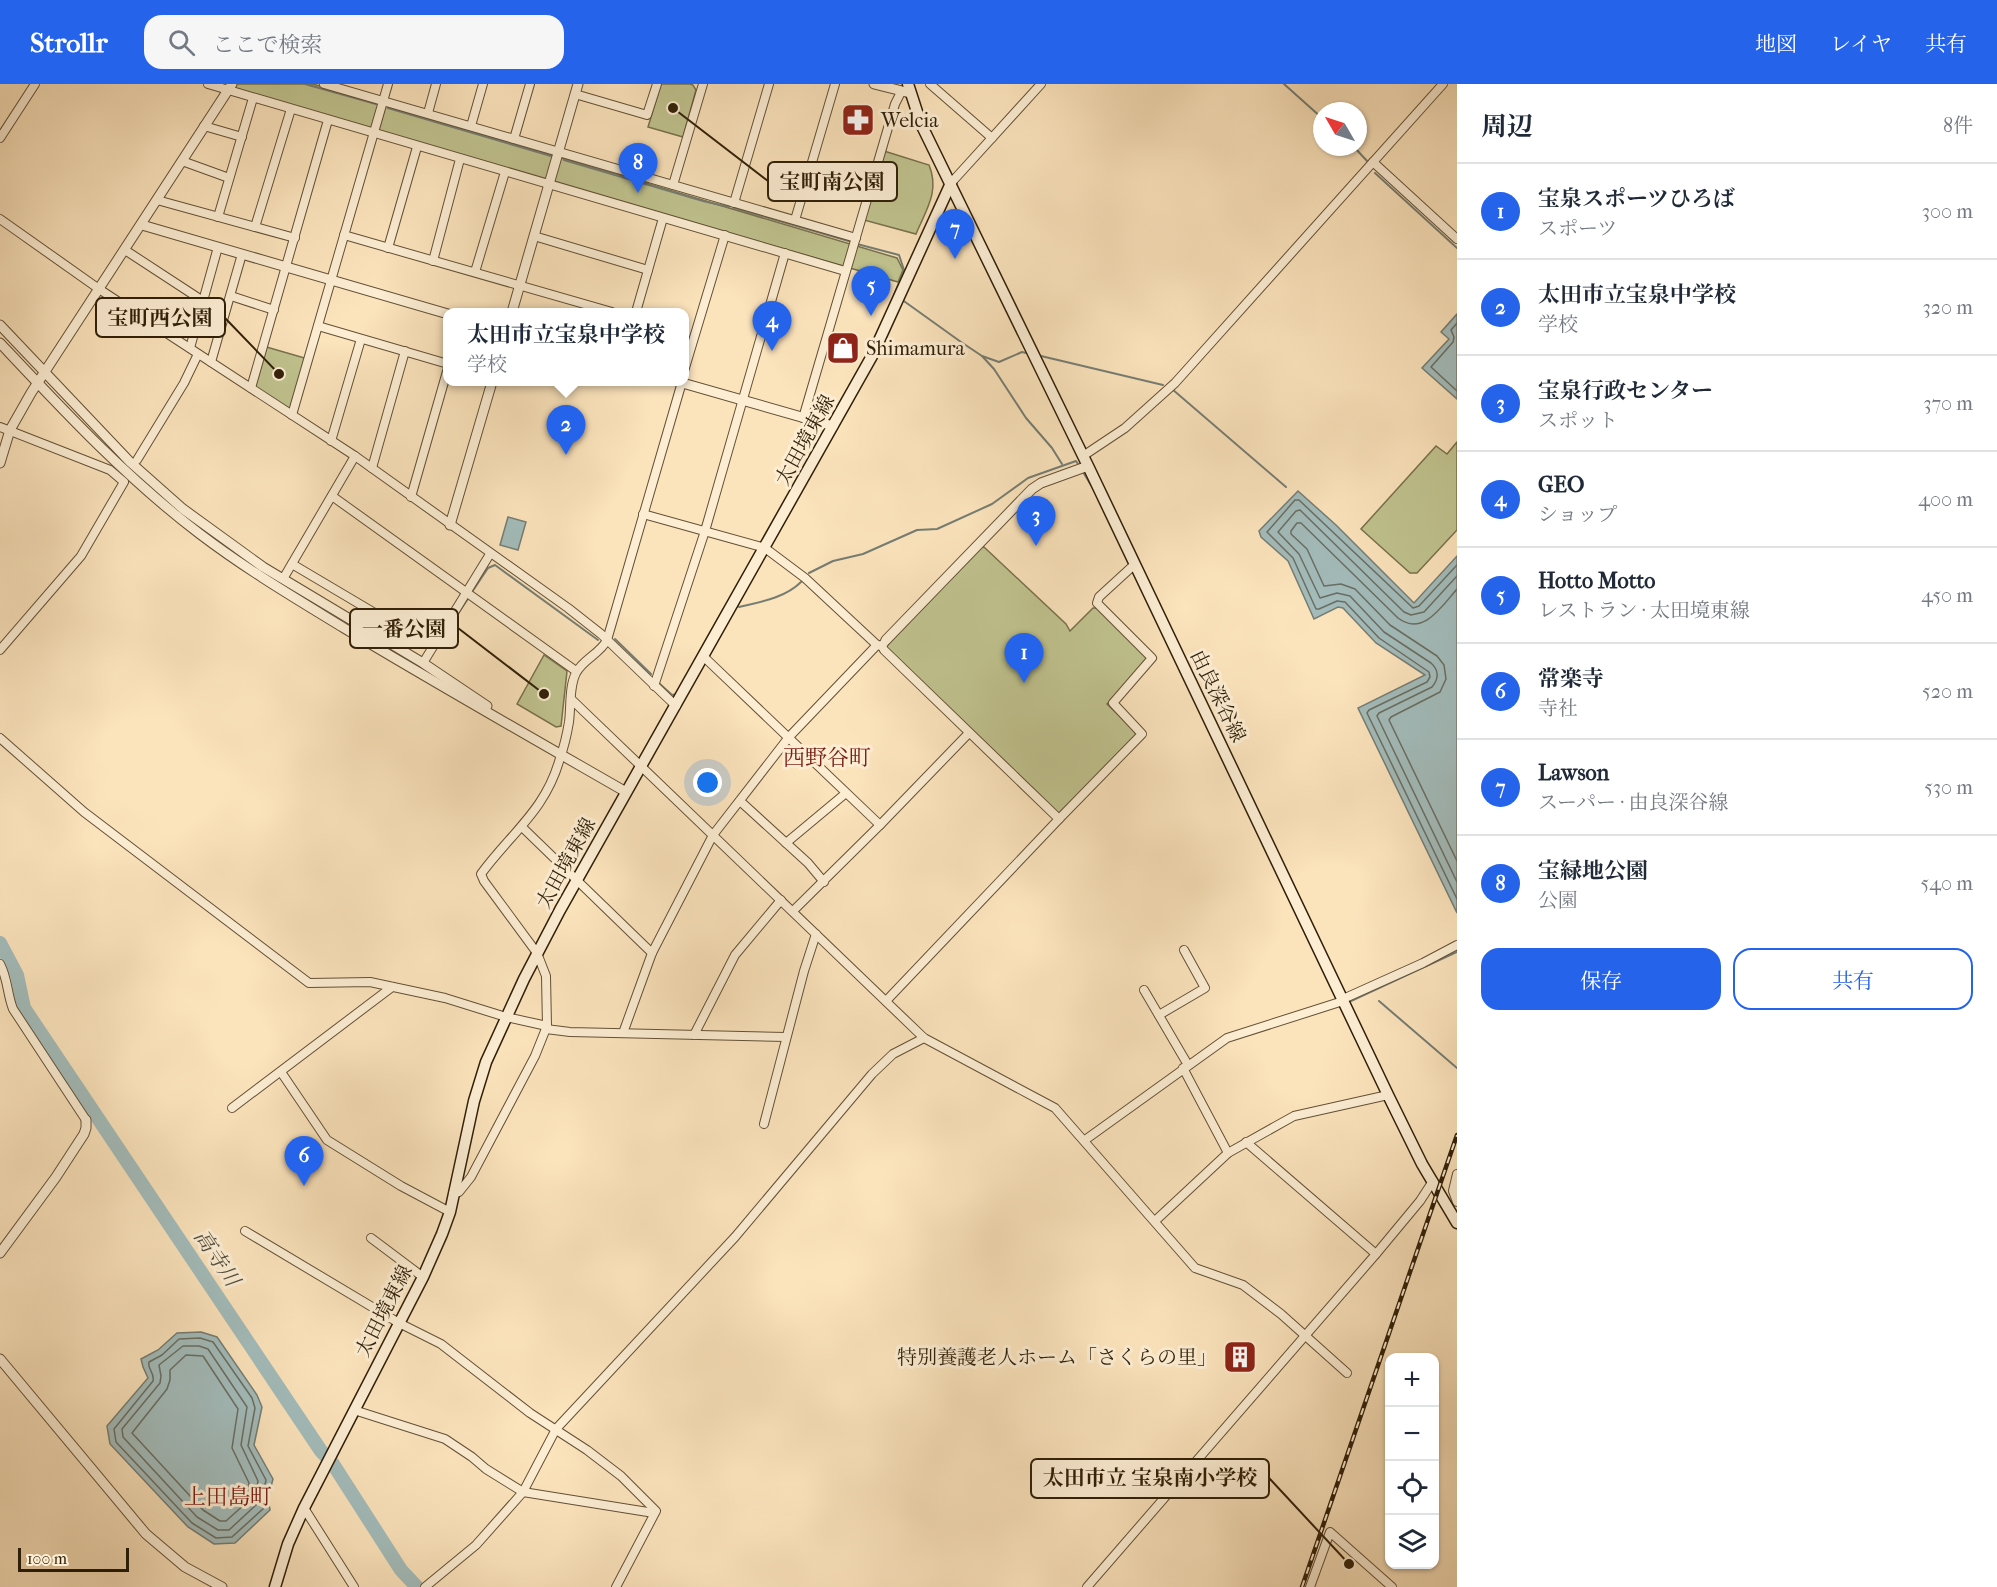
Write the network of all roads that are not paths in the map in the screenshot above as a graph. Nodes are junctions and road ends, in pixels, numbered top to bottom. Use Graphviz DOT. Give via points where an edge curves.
graph roads {
  1 [pos="35,84"];
  2 [pos="208,84"];
  3 [pos="324,84"];
  4 [pos="388,84"];
  5 [pos="436,84"];
  6 [pos="483,84"];
  7 [pos="530,84"];
  8 [pos="578,84"];
  9 [pos="657,84"];
  10 [pos="702,84"];
  11 [pos="769,84"];
  12 [pos="835,84"];
  13 [pos="874,84"];
  14 [pos="930,84"];
  15 [pos="1041,84"];
  16 [pos="1443,84"];
  17 [pos="230,87"];
  18 [pos="906,90"];
  19 [pos="575,94"];
  20 [pos="253,98"];
  21 [pos="384,101"];
  22 [pos="291,110"];
  23 [pos="428,113"];
  24 [pos="328,120"];
  25 [pos="204,126"];
  26 [pos="471,126"];
  27 [pos="373,134"];
  28 [pos="242,137"];
  29 [pos="0,138"];
  30 [pos="992,138"];
  31 [pos="514,139"];
  32 [pos="417,147"];
  33 [pos="559,152"];
  34 [pos="460,159"];
  35 [pos="182,161"];
  36 [pos="1373,162"];
  37 [pos="505,172"];
  38 [pos="229,178"];
  39 [pos="951,183"];
  40 [pos="673,185"];
  41 [pos="549,186"];
  42 [pos="157,200"];
  43 [pos="734,203"];
  44 [pos="218,217"];
  45 [pos="663,218"];
  46 [pos="0,219"];
  47 [pos="795,220"];
  48 [pos="142,225"];
  49 [pos="255,227"];
  50 [pos="344,235"];
  51 [pos="725,235"];
  52 [pos="534,236"];
  53 [pos="295,238"];
  54 [pos="855,238"];
  55 [pos="1457,239"];
  56 [pos="218,247"];
  57 [pos="388,248"];
  58 [pos="125,250"];
  59 [pos="785,253"];
  60 [pos="242,254"];
  61 [pos="433,261"];
  62 [pos="286,267"];
  63 [pos="648,270"];
  64 [pos="845,271"];
  65 [pos="475,272"];
  66 [pos="331,280"];
  67 [pos="520,286"];
  68 [pos="99,289"];
  69 [pos="231,296"];
  70 [pos="203,301"];
  71 [pos="513,308"];
  72 [pos="598,308"];
  73 [pos="637,308"];
  74 [pos="274,310"];
  75 [pos="443,313"];
  76 [pos="0,325"];
  77 [pos="318,326"];
  78 [pos="361,339"];
  79 [pos="0,343"];
  80 [pos="190,348"];
  81 [pos="405,351"];
  82 [pos="198,354"];
  83 [pos="689,354"];
  84 [pos="211,362"];
  85 [pos="443,365"];
  86 [pos="44,373"];
  87 [pos="443,381"];
  88 [pos="38,383"];
  89 [pos="689,385"];
  90 [pos="491,386"];
  91 [pos="679,386"];
  92 [pos="251,388"];
  93 [pos="742,400"];
  94 [pos="291,415"];
  95 [pos="803,418"];
  96 [pos="833,426"];
  97 [pos="0,427"];
  98 [pos="10,430"];
  99 [pos="331,441"];
  100 [pos="355,456"];
  101 [pos="137,460"];
  102 [pos="1086,461"];
  103 [pos="0,463"];
  104 [pos="372,468"];
  105 [pos="332,496"];
  106 [pos="411,497"];
  107 [pos="644,514"];
  108 [pos="450,525"];
  109 [pos="705,531"];
  110 [pos="765,548"];
  111 [pos="490,554"];
  112 [pos="292,564"];
  113 [pos="1135,564"];
  114 [pos="283,579"];
  115 [pos="466,593"];
  116 [pos="607,640"];
  117 [pos="882,644"];
  118 [pos="432,647"];
  119 [pos="0,650"];
  120 [pos="704,657"];
  121 [pos="423,663"];
  122 [pos="576,671"];
  123 [pos="654,686"];
  124 [pos="571,699"];
  125 [pos="676,706"];
  126 [pos="968,734"];
  127 [pos="789,737"];
  128 [pos="0,738"];
  129 [pos="557,753"];
  130 [pos="642,766"];
  131 [pos="626,792"];
  132 [pos="846,793"];
  133 [pos="740,801"];
  134 [pos="1059,819"];
  135 [pos="880,825"];
  136 [pos="522,827"];
  137 [pos="713,835"];
  138 [pos="786,843"];
  139 [pos="577,879"];
  140 [pos="824,882"];
  141 [pos="781,900"];
  142 [pos="793,911"];
  143 [pos="816,934"];
  144 [pos="1457,945"];
  145 [pos="1184,950"];
  146 [pos="537,953"];
  147 [pos="652,953"];
  148 [pos="0,964"];
  149 [pos="392,987"];
  150 [pos="1144,990"];
  151 [pos="1343,1000"];
  152 [pos="886,1001"];
  153 [pos="1159,1016"];
  154 [pos="506,1017"];
  155 [pos="546,1027"];
  156 [pos="623,1033"];
  157 [pos="694,1035"];
  158 [pos="786,1037"];
  159 [pos="924,1038"];
  160 [pos="1186,1067"];
  161 [pos="281,1072"];
  162 [pos="1388,1095"];
  163 [pos="232,1108"];
  164 [pos="86,1120"];
  165 [pos="764,1124"];
  166 [pos="1085,1140"];
  167 [pos="1246,1142"];
  168 [pos="1228,1154"];
  169 [pos="1457,1174"];
  170 [pos="1433,1181"];
  171 [pos="453,1194"];
  172 [pos="1457,1202"];
  173 [pos="450,1212"];
  174 [pos="1155,1221"];
  175 [pos="1457,1223"];
  176 [pos="245,1231"];
  177 [pos="371,1238"];
  178 [pos="0,1253"];
  179 [pos="1376,1254"];
  180 [pos="423,1277"];
  181 [pos="399,1323"];
  182 [pos="1304,1335"];
  183 [pos="0,1359"];
  184 [pos="1347,1373"];
  185 [pos="354,1410"];
  186 [pos="556,1429"];
  187 [pos="523,1492"];
  188 [pos="304,1508"];
  189 [pos="654,1513"];
  190 [pos="217,1586"];
  191 [pos="275,1587"];
  192 [pos="354,1587"];
  193 [pos="426,1587"];
  194 [pos="616,1587"];
  195 [pos="1087,1587"];
  196 [pos="1311,1587"];
  197 [pos="1392,1587"];
  1 -- 29 [label="street"];
  2 -- 17 [label="street"];
  3 -- 21 [label="street"];
  4 -- 21 [label="street"];
  5 -- 23 [label="street"];
  6 -- 26 [label="street"];
  7 -- 31 [label="street"];
  8 -- 19 [label="street"];
  9 -- 19 [label="street" via="647,115"];
  10 -- 40 [label="street"];
  11 -- 43 [label="street"];
  12 -- 47 [label="street"];
  13 -- 18 [label="street"];
  14 -- 30 [label="street"];
  15 -- 30 [label="street"];
  16 -- 36 [label="street"];
  17 -- 20 [label="street"];
  17 -- 25 [label="street"];
  18 -- 39 [label="main road, 由良深谷線"];
  18 -- 54 [label="street" via="895,104"];
  19 -- 33 [label="street"];
  20 -- 22 [label="street"];
  20 -- 28 [label="street"];
  21 -- 23 [label="street"];
  21 -- 27 [label="street"];
  22 -- 24 [label="street"];
  22 -- 49 [label="street"];
  23 -- 26 [label="street"];
  24 -- 27 [label="street"];
  24 -- 53 [label="street"];
  25 -- 28 [label="street"];
  25 -- 35 [label="street"];
  26 -- 31 [label="street"];
  27 -- 32 [label="street"];
  27 -- 50 [label="street"];
  28 -- 38 [label="street"];
  30 -- 39 [label="street"];
  31 -- 33 [label="street"];
  32 -- 34 [label="street"];
  32 -- 57 [label="street"];
  33 -- 40 [label="street"];
  33 -- 41 [label="street"];
  34 -- 37 [label="street"];
  34 -- 61 [label="street"];
  35 -- 38 [label="street"];
  35 -- 42 [label="street"];
  36 -- 55 [label="street"];
  36 -- 102 [label="street" via="1175,382"];
  37 -- 41 [label="street"];
  37 -- 65 [label="street"];
  38 -- 44 [label="street"];
  39 -- 96 [label="main road, 太田境東線" via="872,356"];
  39 -- 102 [label="main road, 由良深谷線"];
  40 -- 43 [label="street"];
  41 -- 45 [label="street"];
  41 -- 52 [label="street"];
  42 -- 44 [label="street"];
  42 -- 48 [label="street"];
  43 -- 47 [label="street"];
  44 -- 49 [label="street"];
  45 -- 51 [label="street"];
  45 -- 63 [label="street"];
  46 -- 68 [label="street"];
  47 -- 54 [label="street"];
  48 -- 56 [label="street"];
  48 -- 58 [label="street"];
  49 -- 53 [label="street"];
  50 -- 57 [label="street"];
  50 -- 66 [label="street"];
  51 -- 59 [label="street"];
  51 -- 83 [label="street"];
  52 -- 63 [label="street"];
  52 -- 67 [label="street"];
  53 -- 62 [label="street"];
  54 -- 64 [label="street"];
  56 -- 60 [label="street"];
  56 -- 70 [label="street"];
  57 -- 61 [label="street"];
  58 -- 68 [label="street"];
  58 -- 70 [label="street"];
  59 -- 64 [label="street"];
  59 -- 93 [label="street"];
  60 -- 62 [label="street"];
  60 -- 69 [label="street"];
  61 -- 65 [label="street"];
  62 -- 66 [label="street"];
  62 -- 74 [label="street"];
  63 -- 73 [label="street"];
  64 -- 95 [label="street"];
  65 -- 67 [label="street"];
  66 -- 75 [label="street"];
  66 -- 77 [label="street"];
  67 -- 71 [label="street"];
  67 -- 72 [label="street"];
  68 -- 80 [label="street"];
  68 -- 86 [label="street"];
  69 -- 74 [label="street"];
  69 -- 84 [label="street"];
  70 -- 80 [label="street"];
  74 -- 92 [label="street"];
  76 -- 86 [label="street"];
  77 -- 78 [label="street"];
  77 -- 94 [label="street"];
  78 -- 81 [label="street"];
  78 -- 99 [label="street"];
  79 -- 88 [label="street"];
  80 -- 82 [label="street"];
  81 -- 85 [label="street"];
  81 -- 104 [label="street"];
  82 -- 84 [label="street"];
  82 -- 101 [label="street"];
  84 -- 92 [label="street"];
  86 -- 88 [label="street"];
  86 -- 114 [label="street" via="130,462 183,509"];
  87 -- 106 [label="street"];
  88 -- 98 [label="street"];
  88 -- 129 [label="street" via="127,473 241,565"];
  89 -- 93 [label="street"];
  90 -- 108 [label="street"];
  91 -- 107 [label="street"];
  92 -- 94 [label="street"];
  93 -- 95 [label="street"];
  93 -- 109 [label="street"];
  94 -- 99 [label="street"];
  95 -- 96 [label="street"];
  96 -- 110 [label="main road, 太田境東線"];
  97 -- 98 [label="street"];
  98 -- 103 [label="street"];
  98 -- 119 [label="street" via="110,470 124,482 81,556"];
  99 -- 100 [label="street"];
  100 -- 104 [label="street"];
  100 -- 105 [label="street"];
  102 -- 113 [label="main road, 由良深谷線"];
  102 -- 117 [label="street" via="1032,489"];
  104 -- 106 [label="street"];
  105 -- 112 [label="street"];
  105 -- 115 [label="street"];
  106 -- 108 [label="street"];
  107 -- 109 [label="street"];
  107 -- 116 [label="street"];
  108 -- 111 [label="street"];
  109 -- 110 [label="street"];
  109 -- 123 [label="street"];
  110 -- 117 [label="street"];
  110 -- 120 [label="main road, 太田境東線"];
  111 -- 115 [label="street"];
  111 -- 116 [label="street"];
  112 -- 114 [label="street"];
  112 -- 118 [label="street"];
  113 -- 134 [label="street" via="1097,603 1152,658 1113,704 1142,734"];
  113 -- 151 [label="main road, 由良深谷線"];
  114 -- 121 [label="street"];
  115 -- 118 [label="street"];
  115 -- 122 [label="street"];
  116 -- 122 [label="street"];
  116 -- 123 [label="street"];
  117 -- 126 [label="street"];
  117 -- 127 [label="street"];
  118 -- 121 [label="street"];
  120 -- 125 [label="main road, 太田境東線"];
  120 -- 127 [label="street"];
  121 -- 129 [label="street"];
  122 -- 124 [label="street"];
  123 -- 125 [label="street"];
  124 -- 129 [label="street" via="569,726"];
  124 -- 130 [label="street"];
  125 -- 130 [label="main road, 太田境東線"];
  126 -- 134 [label="street"];
  126 -- 135 [label="street"];
  127 -- 132 [label="street"];
  127 -- 133 [label="street"];
  128 -- 149 [label="street" via="84,812 309,983 370,981"];
  129 -- 131 [label="street"];
  129 -- 136 [label="street" via="546,795"];
  130 -- 131 [label="main road, 太田境東線"];
  130 -- 137 [label="street"];
  131 -- 139 [label="main road, 太田境東線"];
  132 -- 135 [label="street"];
  132 -- 138 [label="street"];
  133 -- 137 [label="street"];
  133 -- 138 [label="street"];
  134 -- 152 [label="street"];
  135 -- 140 [label="street"];
  136 -- 139 [label="street"];
  136 -- 146 [label="street" via="482,874"];
  137 -- 141 [label="street"];
  137 -- 147 [label="street"];
  138 -- 140 [label="street"];
  139 -- 146 [label="main road, 太田境東線"];
  139 -- 147 [label="street"];
  140 -- 142 [label="street"];
  141 -- 142 [label="street"];
  141 -- 157 [label="street" via="735,954"];
  142 -- 143 [label="street"];
  143 -- 152 [label="street"];
  143 -- 158 [label="street"];
  144 -- 151 [label="street"];
  145 -- 153 [label="street" via="1205,988"];
  146 -- 154 [label="main road, 太田境東線"];
  146 -- 155 [label="street" via="546,976"];
  147 -- 156 [label="street"];
  148 -- 164 [label="street" via="13,1009"];
  149 -- 154 [label="street"];
  149 -- 161 [label="street"];
  150 -- 153 [label="street"];
  151 -- 160 [label="street" via="1227,1038"];
  151 -- 162 [label="main road, 由良深谷線"];
  152 -- 159 [label="street"];
  153 -- 160 [label="street"];
  154 -- 155 [label="street"];
  154 -- 171 [label="main road, 太田境東線" via="474,1101"];
  155 -- 156 [label="street" via="570,1032"];
  155 -- 171 [label="street" via="535,1056 471,1177"];
  156 -- 157 [label="street"];
  157 -- 158 [label="street"];
  158 -- 165 [label="street"];
  159 -- 166 [label="street" via="1055,1108"];
  159 -- 186 [label="street" via="893,1054 872,1074 735,1237"];
  160 -- 166 [label="street"];
  160 -- 168 [label="street"];
  161 -- 163 [label="street"];
  161 -- 173 [label="street" via="327,1140"];
  162 -- 167 [label="street" via="1294,1116"];
  162 -- 170 [label="main road, 由良深谷線"];
  164 -- 178 [label="street" via="84,1134"];
  166 -- 174 [label="street"];
  167 -- 168 [label="street"];
  167 -- 179 [label="street"];
  168 -- 174 [label="street"];
  169 -- 172 [label="street" via="1453,1191"];
  170 -- 175 [label="main road, 由良深谷線"];
  170 -- 179 [label="street"];
  171 -- 173 [label="main road, 太田境東線"];
  173 -- 180 [label="main road, 太田境東線"];
  174 -- 182 [label="street" via="1195,1268 1243,1285"];
  176 -- 181 [label="street"];
  177 -- 180 [label="street"];
  179 -- 182 [label="street"];
  180 -- 181 [label="main road, 太田境東線"];
  181 -- 185 [label="main road, 太田境東線"];
  181 -- 186 [label="street" via="441,1344"];
  182 -- 184 [label="street"];
  182 -- 195 [label="street"];
  183 -- 190 [label="street" via="146,1534 185,1567"];
  185 -- 187 [label="street" via="445,1438"];
  185 -- 188 [label="main road, 太田境東線"];
  186 -- 187 [label="street"];
  186 -- 189 [label="street" via="621,1476 657,1511"];
  187 -- 189 [label="street"];
  187 -- 193 [label="street" via="476,1545"];
  188 -- 191 [label="main road, 太田境東線"];
  188 -- 192 [label="street"];
  189 -- 194 [label="street"];
  196 -- 197 [label="street" via="1329,1532"];
}
